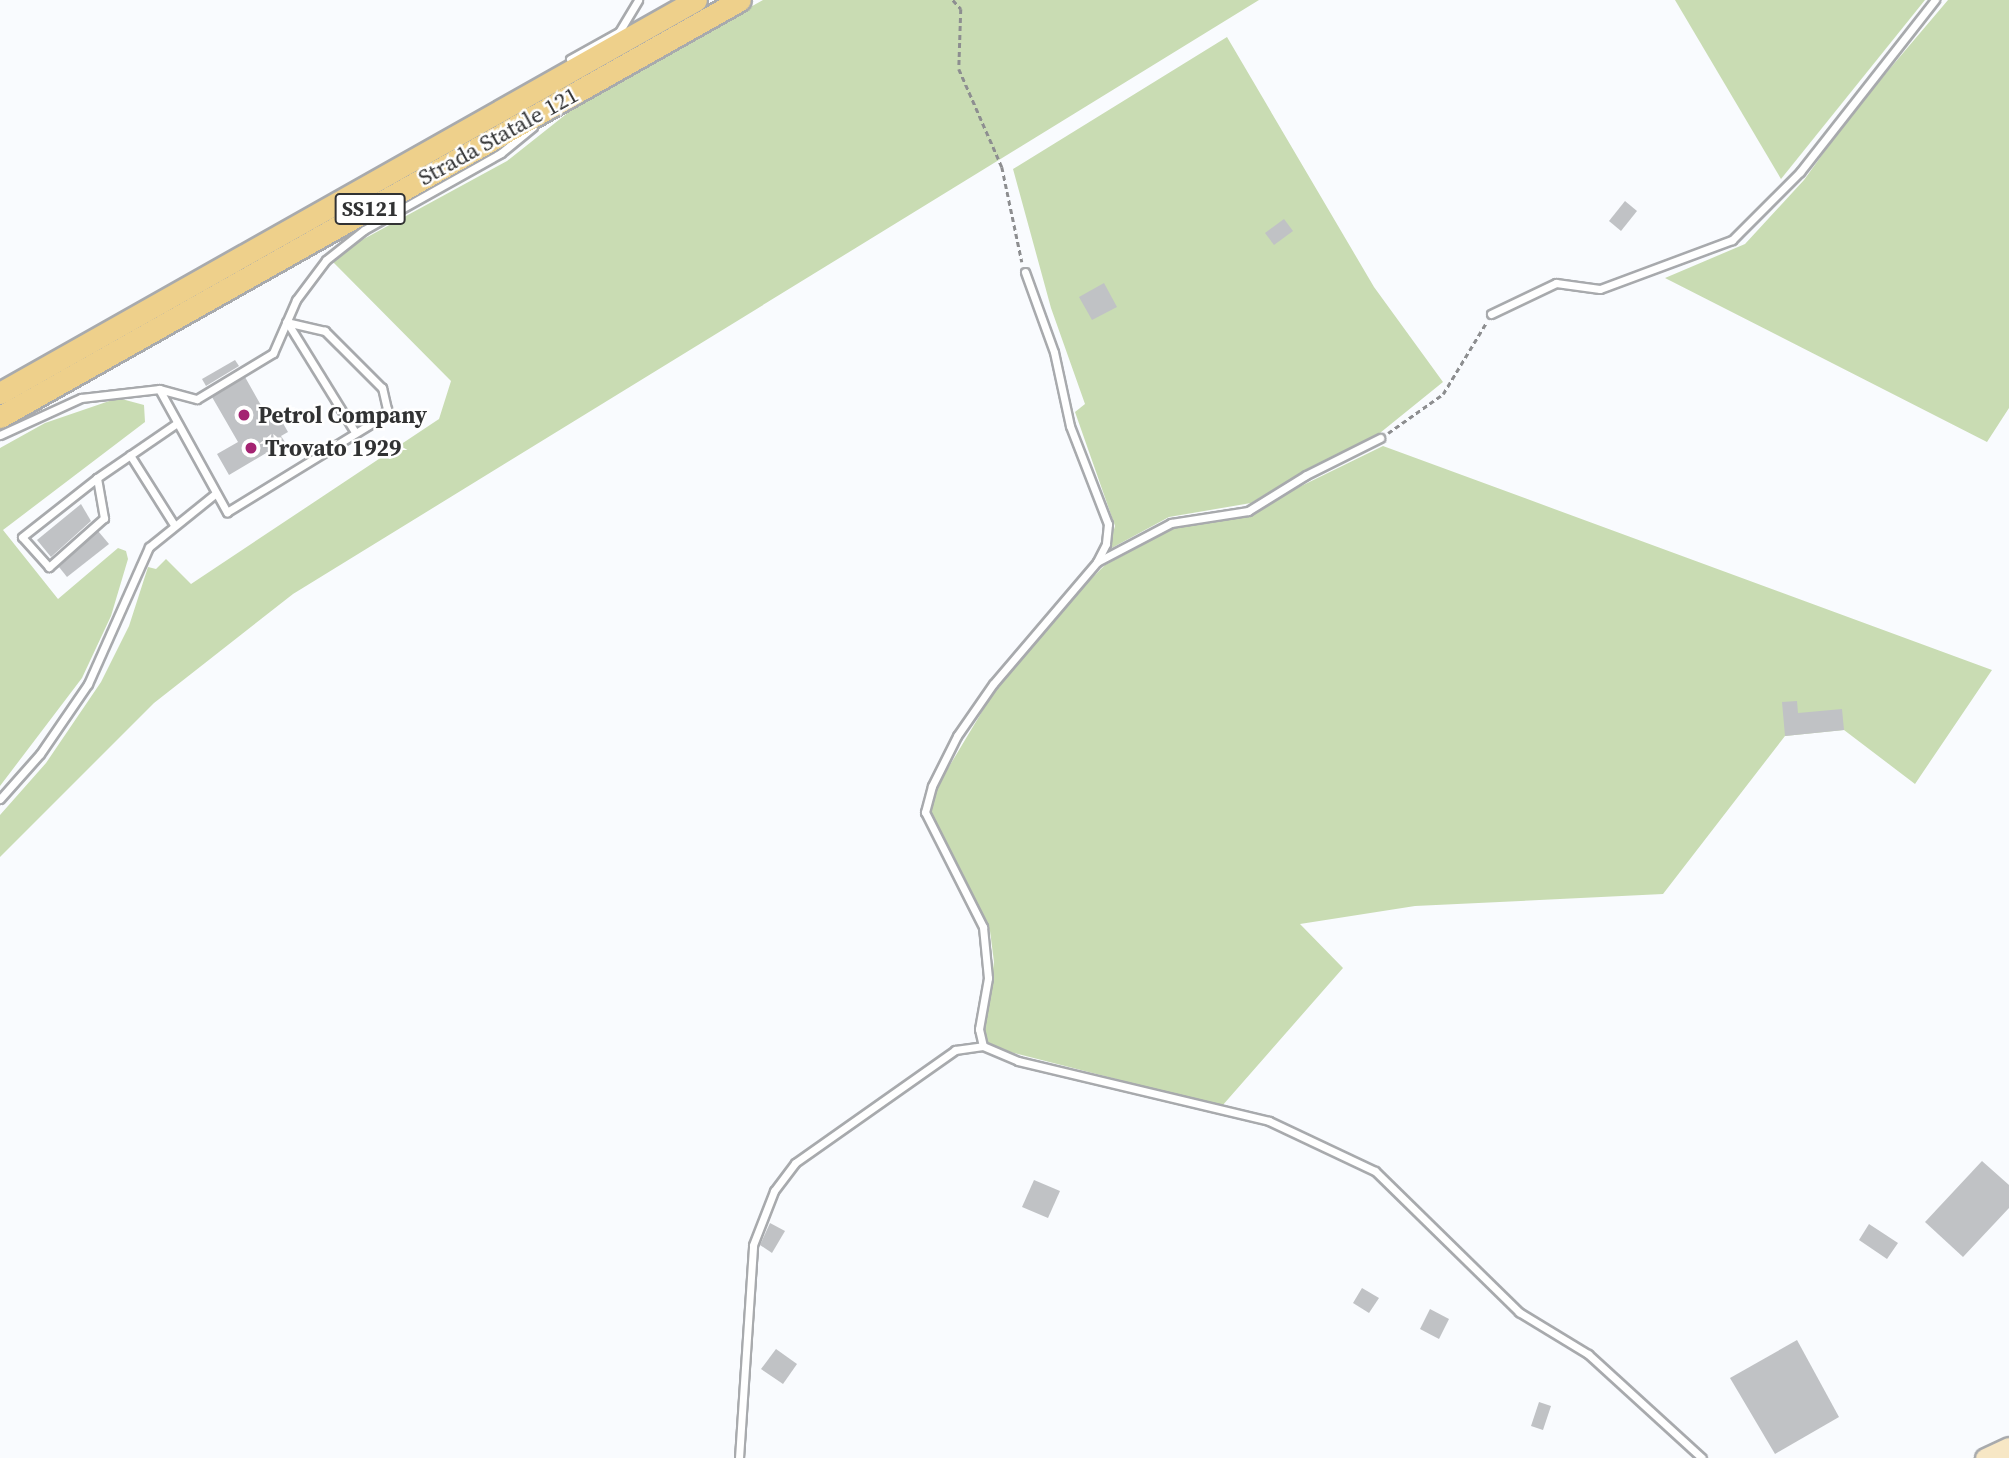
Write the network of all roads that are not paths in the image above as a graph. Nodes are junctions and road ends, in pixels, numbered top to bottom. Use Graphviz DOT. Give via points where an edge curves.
graph roads {
  1 [pos="638,0"];
  2 [pos="696,0"];
  3 [pos="740,0"];
  4 [pos="1935,0"];
  5 [pos="578,91"];
  6 [pos="403,166"];
  7 [pos="1024,272"];
  8 [pos="1491,314"];
  9 [pos="286,322"];
  10 [pos="159,389"];
  11 [pos="0,393"];
  12 [pos="0,417"];
  13 [pos="177,423"];
  14 [pos="355,432"];
  15 [pos="0,435"];
  16 [pos="1380,438"];
  17 [pos="130,455"];
  18 [pos="97,478"];
  19 [pos="215,494"];
  20 [pos="174,525"];
  21 [pos="1097,562"];
  22 [pos="0,799"];
  23 [pos="983,1046"];
  24 [pos="2009,1447"];
  25 [pos="739,1458"];
  26 [pos="1702,1458"];
  27 [pos="1985,1458"];
  1 -- 6 [label="lane" via="619,32 459,123"];
  2 -- 6 [label="main road, Strada Statale 121 / SS121"];
  3 -- 5 [label="main road, Strada Statale 121 / SS121"];
  4 -- 8 [label="lane" via="1800,172 1732,240 1600,289 1556,283"];
  5 -- 9 [label="lane" via="501,153 364,230 335,253 296,300"];
  5 -- 12 [label="main road, Strada Statale 121 / SS121"];
  6 -- 11 [label="main road, Strada Statale 121 / SS121"];
  7 -- 21 [label="lane" via="1054,352 1070,426 1108,524 1106,544"];
  9 -- 10 [label="lane" via="273,353 197,399"];
  9 -- 14 [label="lane"];
  9 -- 14 [label="lane" via="325,331 382,388 387,409"];
  10 -- 13 [label="lane"];
  10 -- 15 [label="lane" via="81,398"];
  13 -- 17 [label="lane"];
  13 -- 19 [label="lane"];
  14 -- 19 [label="lane" via="227,512"];
  16 -- 21 [label="lane" via="1248,511 1171,523"];
  17 -- 18 [label="lane"];
  17 -- 20 [label="lane"];
  18 -- 18 [label="lane" via="22,537 49,567 104,518"];
  19 -- 20 [label="lane"];
  20 -- 22 [label="lane" via="157,538 140,562 121,617 69,715"];
  21 -- 23 [label="lane" via="1001,674 957,736 932,786 925,812 984,927 988,978 979,1029"];
  23 -- 25 [label="lane" via="955,1051 795,1163 774,1191 754,1245"];
  23 -- 26 [label="lane" via="1018,1061 1269,1121 1376,1171 1519,1312 1588,1354"];
  24 -- 27 [label="street"];
}
